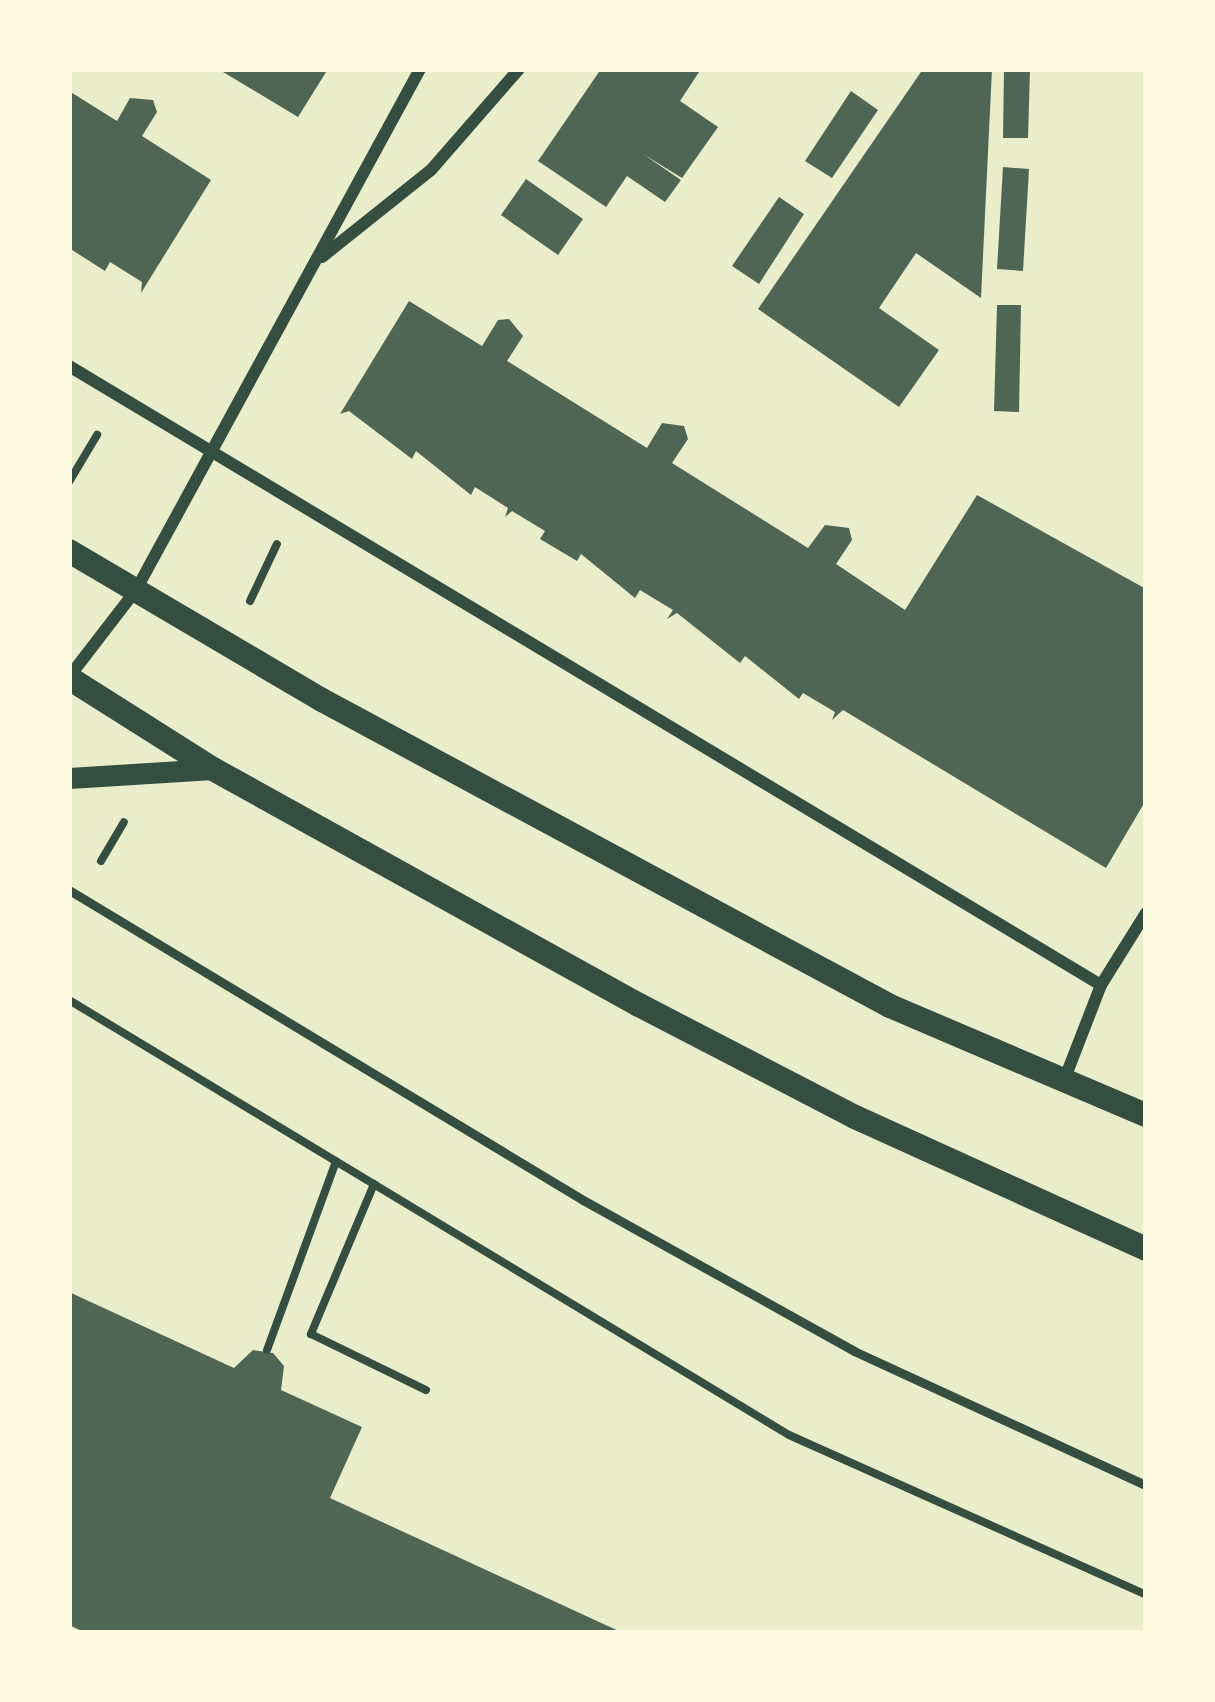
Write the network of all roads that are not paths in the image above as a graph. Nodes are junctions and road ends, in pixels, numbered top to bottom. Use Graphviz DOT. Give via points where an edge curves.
graph roads {
  1 [pos="420,69"];
  2 [pos="519,69"];
  3 [pos="317,261"];
  4 [pos="69,366"];
  5 [pos="209,454"];
  6 [pos="69,551"];
  7 [pos="136,590"];
  8 [pos="69,677"];
  9 [pos="213,769"];
  10 [pos="69,778"];
  11 [pos="69,890"];
  12 [pos="1146,913"];
  13 [pos="1101,985"];
  14 [pos="1062,1085"];
  15 [pos="1146,1115"];
  16 [pos="1146,1249"];
  17 [pos="1146,1485"];
  1 -- 3 [label="street"];
  2 -- 3 [label="street" via="431,170"];
  3 -- 5 [label="street"];
  4 -- 5 [label="street"];
  5 -- 7 [label="street"];
  5 -- 13 [label="street"];
  6 -- 7 [label="main road"];
  7 -- 8 [label="street"];
  7 -- 14 [label="main road" via="322,700 890,1006"];
  8 -- 9 [label="main road"];
  9 -- 10 [label="street"];
  9 -- 16 [label="main road" via="639,1006 855,1117"];
  11 -- 17 [label="lane" via="565,1190 833,1340"];
  12 -- 13 [label="street"];
  13 -- 14 [label="street"];
  14 -- 15 [label="main road"];
}
